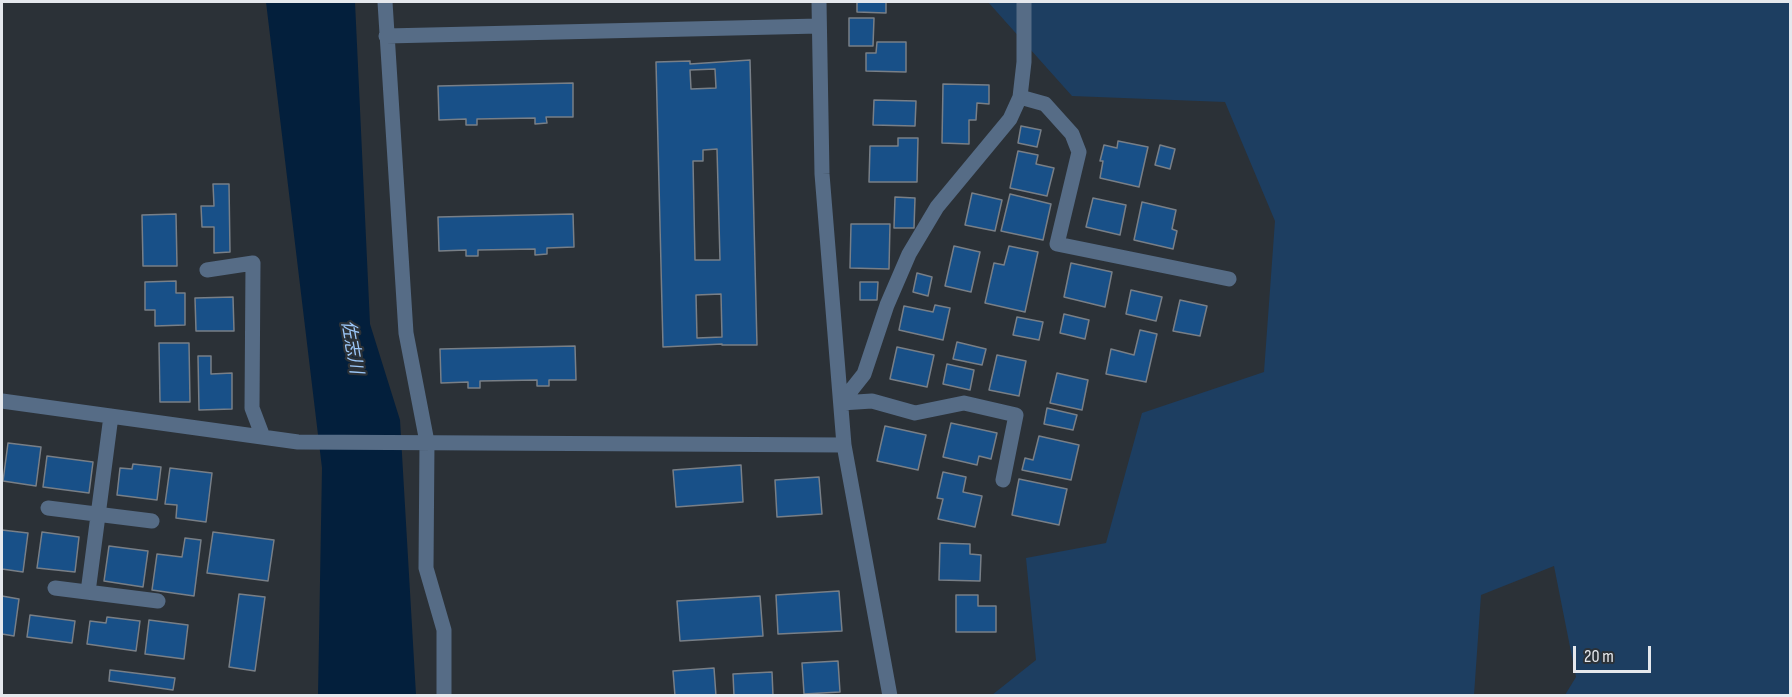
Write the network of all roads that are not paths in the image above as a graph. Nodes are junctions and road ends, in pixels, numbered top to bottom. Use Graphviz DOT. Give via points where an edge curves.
graph roads {
  1 [pos="385,2"];
  2 [pos="819,2"];
  3 [pos="1024,2"];
  4 [pos="819,26"];
  5 [pos="386,36"];
  6 [pos="1020,97"];
  7 [pos="207,270"];
  8 [pos="1229,279"];
  9 [pos="2,401"];
  10 [pos="841,403"];
  11 [pos="111,416"];
  12 [pos="262,436"];
  13 [pos="427,442"];
  14 [pos="844,445"];
  15 [pos="1002,480"];
  16 [pos="48,508"];
  17 [pos="98,514"];
  18 [pos="152,521"];
  19 [pos="55,588"];
  20 [pos="88,592"];
  21 [pos="158,601"];
  22 [pos="444,696"];
  23 [pos="890,696"];
  1 -- 5 [label="street"];
  2 -- 4 [label="street"];
  3 -- 6 [label="street"];
  4 -- 5 [label="street"];
  4 -- 10 [label="street" via="822,174"];
  5 -- 13 [label="street" via="406,333"];
  6 -- 8 [label="street" via="1045,104 1072,134 1079,152 1058,244"];
  6 -- 10 [label="street" via="1010,119 937,207 909,254 864,374"];
  7 -- 12 [label="street" via="253,263 252,408"];
  9 -- 11 [label="street"];
  10 -- 14 [label="street"];
  10 -- 15 [label="street" via="872,401 915,413 964,403 1017,415"];
  11 -- 12 [label="street"];
  11 -- 17 [label="street"];
  12 -- 13 [label="street" via="298,442"];
  13 -- 14 [label="street"];
  13 -- 22 [label="street" via="426,568 444,630"];
  14 -- 23 [label="street"];
  16 -- 17 [label="street"];
  17 -- 18 [label="street"];
  17 -- 20 [label="street"];
  19 -- 20 [label="street"];
  20 -- 21 [label="street"];
}
